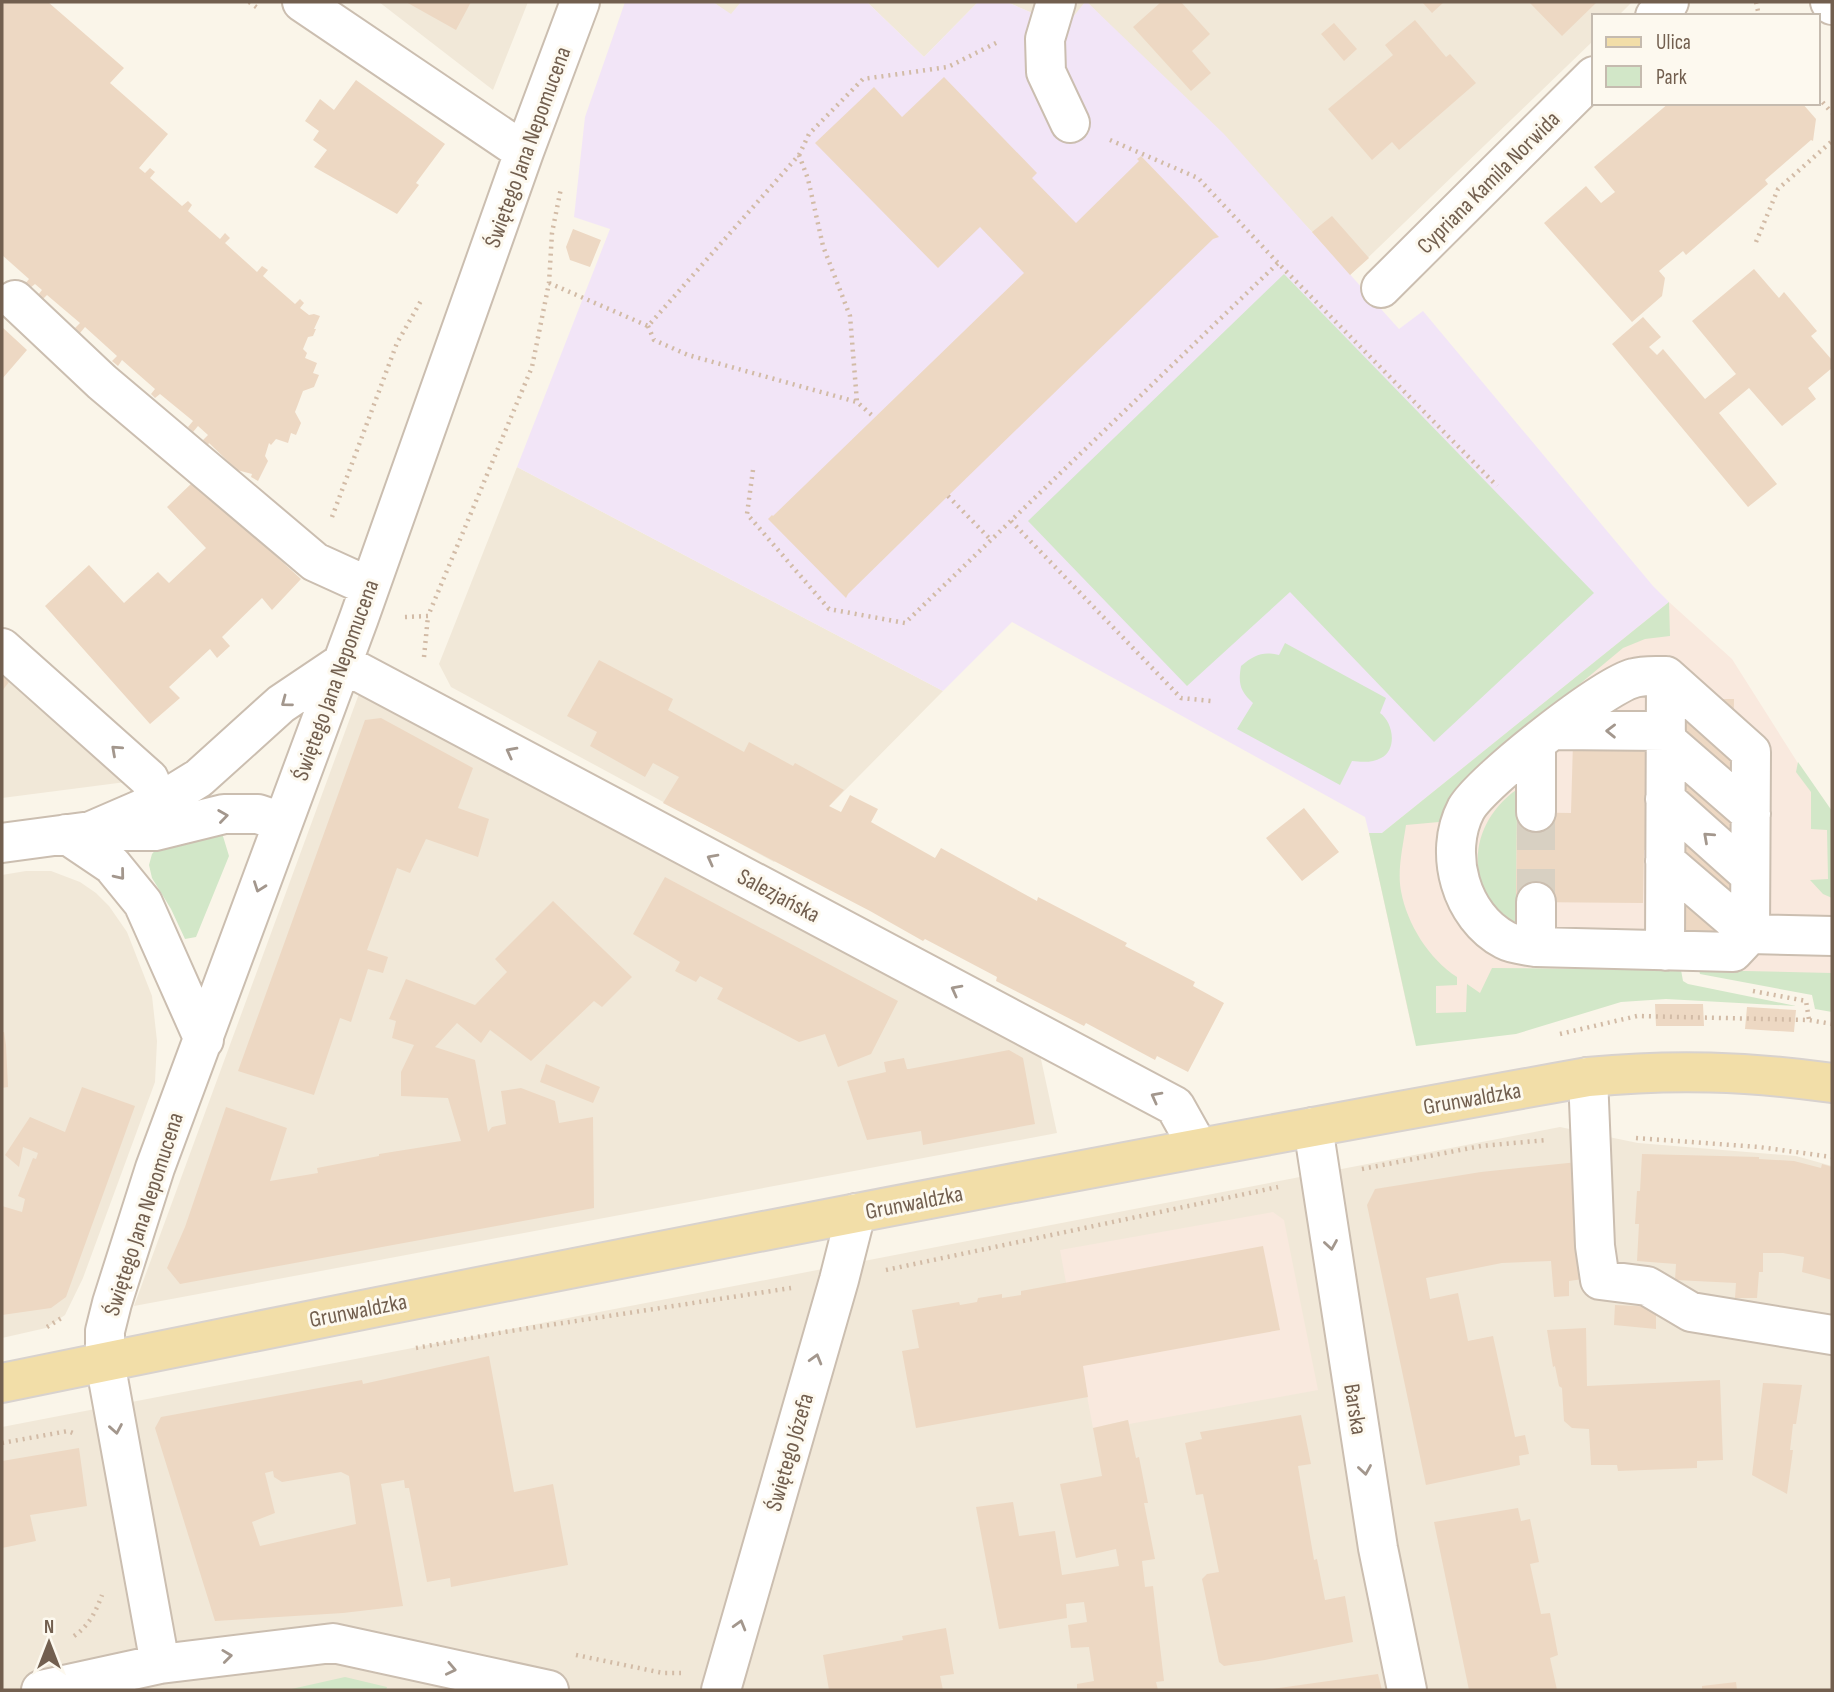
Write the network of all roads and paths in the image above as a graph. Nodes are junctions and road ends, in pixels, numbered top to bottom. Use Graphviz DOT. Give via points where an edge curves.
graph roads {
  1 [pos="302,2"];
  2 [pos="580,2"];
  3 [pos="1055,3"];
  4 [pos="1592,78"];
  5 [pos="1820,99"];
  6 [pos="1832,113"];
  7 [pos="1070,123"];
  8 [pos="1832,141"];
  9 [pos="524,152"];
  10 [pos="799,155"];
  11 [pos="1756,243"];
  12 [pos="1278,263"];
  13 [pos="549,283"];
  14 [pos="1381,288"];
  15 [pos="428,292"];
  16 [pos="15,300"];
  17 [pos="648,326"];
  18 [pos="857,402"];
  19 [pos="874,418"];
  20 [pos="753,470"];
  21 [pos="1497,486"];
  22 [pos="948,496"];
  23 [pos="1011,521"];
  24 [pos="991,540"];
  25 [pos="315,562"];
  26 [pos="370,587"];
  27 [pos="428,616"];
  28 [pos="2,648"];
  29 [pos="424,657"];
  30 [pos="342,663"];
  31 [pos="1666,676"];
  32 [pos="1210,701"];
  33 [pos="1666,736"];
  34 [pos="1546,737"];
  35 [pos="1665,799"];
  36 [pos="1536,812"];
  37 [pos="1751,814"];
  38 [pos="161,815"];
  39 [pos="282,822"];
  40 [pos="79,833"];
  41 [pos="2,843"];
  42 [pos="1665,861"];
  43 [pos="1750,875"];
  44 [pos="1536,902"];
  45 [pos="1750,934"];
  46 [pos="1832,936"];
  47 [pos="1536,947"];
  48 [pos="1665,951"];
  49 [pos="1832,1024"];
  50 [pos="1559,1034"];
  51 [pos="204,1040"];
  52 [pos="1587,1077"];
  53 [pos="1832,1083"];
  54 [pos="1313,1127"];
  55 [pos="1198,1147"];
  56 [pos="1321,1178"];
  57 [pos="856,1213"];
  58 [pos="839,1280"];
  59 [pos="65,1315"];
  60 [pos="36,1330"];
  61 [pos="1832,1335"];
  62 [pos="410,1349"];
  63 [pos="105,1362"];
  64 [pos="2,1383"];
  65 [pos="2,1443"];
  66 [pos="120,1449"];
  67 [pos="104,1589"];
  68 [pos="66,1642"];
  69 [pos="570,1653"];
  70 [pos="160,1664"];
  71 [pos="687,1673"];
  72 [pos="41,1690"];
  73 [pos="549,1690"];
  74 [pos="721,1690"];
  75 [pos="1408,1690"];
  1 -- 9 [label="street"];
  2 -- 9 [label="street, Świętego Jana Nepomucena"];
  3 -- 7 [label="street" via="1045,39 1046,72"];
  3 -- 10 [label="path" via="993,46 948,67 863,79 809,134"];
  4 -- 14 [label="street, Cypriana Kamila Norwida"];
  5 -- 6 [label="path"];
  7 -- 12 [label="path" via="1198,178"];
  8 -- 11 [label="path" via="1778,190"];
  9 -- 26 [label="street, Świętego Jana Nepomucena"];
  10 -- 17 [label="path"];
  10 -- 18 [label="path" via="823,246 850,316"];
  12 -- 21 [label="path"];
  12 -- 23 [label="path"];
  13 -- 17 [label="path"];
  15 -- 25 [label="path" via="397,343"];
  16 -- 25 [label="street" via="102,383"];
  17 -- 18 [label="path" via="654,340 688,355"];
  18 -- 19 [label="path"];
  20 -- 24 [label="path" via="747,514 830,609 905,623"];
  22 -- 24 [label="path"];
  23 -- 24 [label="path"];
  23 -- 32 [label="path" via="1181,698"];
  25 -- 26 [label="street"];
  26 -- 30 [label="street, Świętego Jana Nepomucena"];
  27 -- 29 [label="path"];
  38 -- 28 [label="street, one-way" via="149,779"];
  30 -- 38 [label="street, one-way" via="281,705"];
  30 -- 39 [label="street, Świętego Jana Nepomucena"];
  55 -- 30 [label="street, Salezjańska, one-way" via="1175,1106"];
  31 -- 33 [label="street"];
  31 -- 34 [label="street" via="1635,678 1602,693"];
  31 -- 37 [label="street" via="1751,752"];
  33 -- 34 [label="street, one-way"];
  33 -- 35 [label="street"];
  33 -- 37 [label="street"];
  34 -- 36 [label="street"];
  34 -- 47 [label="street" via="1484,787 1466,810 1457,839 1457,869 1480,923 1507,941"];
  35 -- 42 [label="street"];
  43 -- 35 [label="street, one-way"];
  37 -- 43 [label="street"];
  38 -- 39 [label="street, one-way" via="258,814"];
  38 -- 40 [label="street" via="155,831"];
  39 -- 51 [label="street, Świętego Jana Nepomucena, one-way"];
  40 -- 41 [label="street"];
  40 -- 51 [label="street, one-way" via="143,903"];
  42 -- 45 [label="street"];
  42 -- 48 [label="street"];
  43 -- 45 [label="street"];
  44 -- 47 [label="street"];
  45 -- 46 [label="street"];
  45 -- 48 [label="street" via="1733,952"];
  47 -- 48 [label="street"];
  49 -- 50 [label="path" via="1637,1016"];
  51 -- 63 [label="street, Świętego Jana Nepomucena" via="129,1246 105,1331"];
  52 -- 53 [label="main road, Grunwaldzka" via="1707,1071"];
  52 -- 54 [label="main road, Grunwaldzka"];
  52 -- 61 [label="street" via="1600,1280 1647,1286 1692,1312"];
  54 -- 55 [label="main road, Grunwaldzka"];
  54 -- 56 [label="street, Barska"];
  55 -- 57 [label="main road, Grunwaldzka"];
  56 -- 58 [label="path"];
  56 -- 75 [label="street, Barska, one-way" via="1377,1548"];
  57 -- 58 [label="street, Świętego Józefa"];
  57 -- 63 [label="main road, Grunwaldzka"];
  58 -- 62 [label="path"];
  74 -- 58 [label="street, Świętego Józefa, one-way"];
  59 -- 60 [label="path"];
  63 -- 64 [label="main road, Grunwaldzka"];
  63 -- 66 [label="street, Świętego Jana Nepomucena, one-way"];
  65 -- 66 [label="path" via="68,1431 82,1439 89,1456"];
  66 -- 70 [label="street, Świętego Jana Nepomucena"];
  67 -- 68 [label="path" via="95,1613 82,1631"];
  69 -- 71 [label="path" via="663,1673"];
  70 -- 72 [label="street"];
  70 -- 73 [label="street, one-way" via="333,1643"];
}
